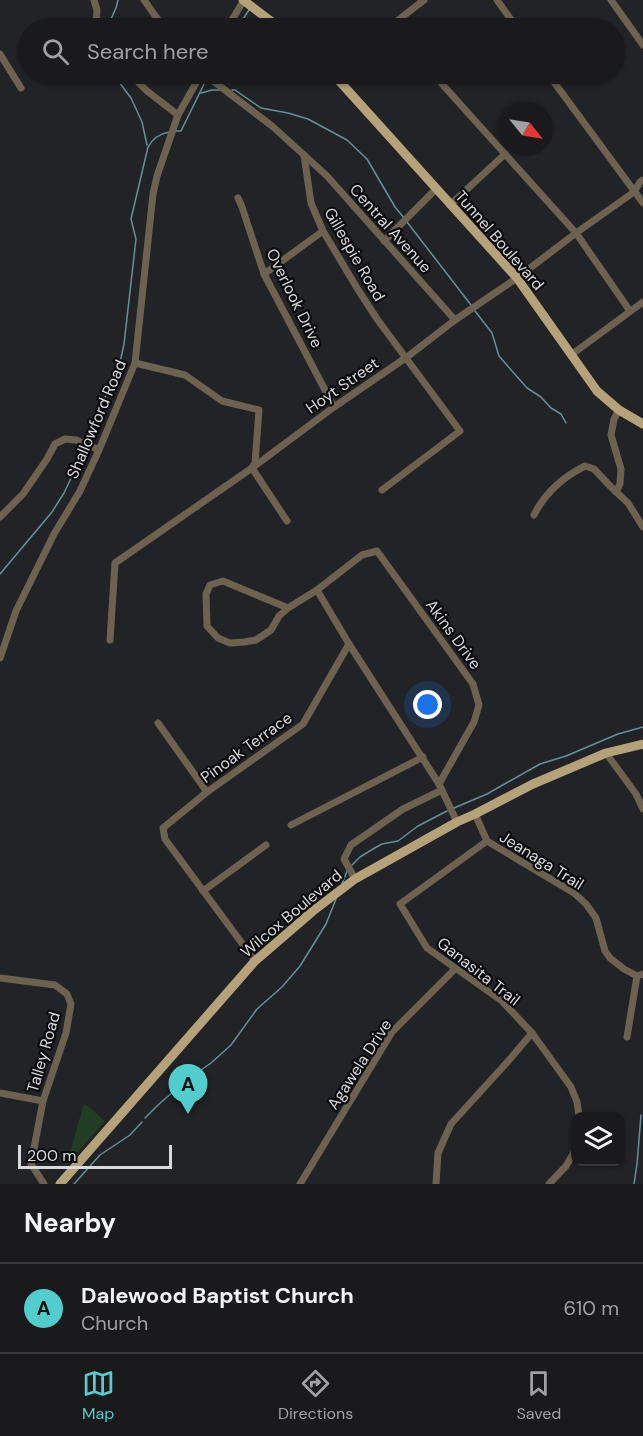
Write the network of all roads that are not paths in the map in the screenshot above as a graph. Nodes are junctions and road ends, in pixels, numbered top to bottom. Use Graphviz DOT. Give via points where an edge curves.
graph roads {
  1 [pos="94,0"];
  2 [pos="144,0"];
  3 [pos="244,0"];
  4 [pos="424,0"];
  5 [pos="497,0"];
  6 [pos="611,0"];
  7 [pos="97,18"];
  8 [pos="157,18"];
  9 [pos="233,18"];
  10 [pos="267,18"];
  11 [pos="401,18"];
  12 [pos="508,18"];
  13 [pos="624,18"];
  14 [pos="625,20"];
  15 [pos="643,45"];
  16 [pos="0,54"];
  17 [pos="18,83"];
  18 [pos="19,84"];
  19 [pos="140,84"];
  20 [pos="197,84"];
  21 [pos="216,84"];
  22 [pos="342,84"];
  23 [pos="443,84"];
  24 [pos="555,84"];
  25 [pos="21,88"];
  26 [pos="178,116"];
  27 [pos="499,147"];
  28 [pos="304,155"];
  29 [pos="503,156"];
  30 [pos="507,156"];
  31 [pos="643,180"];
  32 [pos="436,189"];
  33 [pos="634,192"];
  34 [pos="238,198"];
  35 [pos="643,203"];
  36 [pos="450,205"];
  37 [pos="323,231"];
  38 [pos="576,233"];
  39 [pos="384,241"];
  40 [pos="264,274"];
  41 [pos="517,278"];
  42 [pos="643,302"];
  43 [pos="630,311"];
  44 [pos="455,320"];
  45 [pos="571,355"];
  46 [pos="406,357"];
  47 [pos="135,363"];
  48 [pos="334,407"];
  49 [pos="619,410"];
  50 [pos="643,424"];
  51 [pos="99,450"];
  52 [pos="252,468"];
  53 [pos="382,490"];
  54 [pos="614,490"];
  55 [pos="534,515"];
  56 [pos="0,517"];
  57 [pos="287,521"];
  58 [pos="643,526"];
  59 [pos="317,590"];
  60 [pos="288,608"];
  61 [pos="110,640"];
  62 [pos="349,644"];
  63 [pos="0,658"];
  64 [pos="158,723"];
  65 [pos="643,744"];
  66 [pos="606,753"];
  67 [pos="423,757"];
  68 [pos="440,787"];
  69 [pos="207,792"];
  70 [pos="643,809"];
  71 [pos="476,814"];
  72 [pos="457,822"];
  73 [pos="291,825"];
  74 [pos="487,842"];
  75 [pos="266,845"];
  76 [pos="355,879"];
  77 [pos="203,891"];
  78 [pos="255,961"];
  79 [pos="455,969"];
  80 [pos="640,975"];
  81 [pos="0,978"];
  82 [pos="532,1033"];
  83 [pos="627,1036"];
  84 [pos="0,1093"];
  85 [pos="43,1101"];
  86 [pos="578,1112"];
  87 [pos="571,1158"];
  88 [pos="44,1184"];
  89 [pos="60,1184"];
  90 [pos="300,1184"];
  91 [pos="436,1184"];
  92 [pos="549,1184"];
  1 -- 7 [label="street"];
  2 -- 8 [label="street"];
  3 -- 9 [label="street"];
  3 -- 10 [label="main road"];
  4 -- 11 [label="street"];
  5 -- 12 [label="street"];
  6 -- 13 [label="street"];
  14 -- 15 [label="street"];
  16 -- 17 [label="street"];
  18 -- 25 [label="street"];
  19 -- 26 [label="street"];
  20 -- 26 [label="street, Shallowford Road"];
  21 -- 28 [label="street"];
  22 -- 32 [label="main road, Tunnel Boulevard"];
  23 -- 27 [label="street"];
  24 -- 33 [label="street"];
  26 -- 47 [label="street, Shallowford Road" via="153,194"];
  28 -- 37 [label="street, Gillespie Road" via="309,195"];
  28 -- 39 [label="street, Central Avenue"];
  29 -- 36 [label="street"];
  30 -- 38 [label="street"];
  31 -- 33 [label="street, Hoyt Street"];
  32 -- 36 [label="main road, Tunnel Boulevard"];
  32 -- 39 [label="street"];
  33 -- 35 [label="street"];
  33 -- 38 [label="street, Hoyt Street"];
  34 -- 40 [label="street, Overlook Drive"];
  36 -- 41 [label="main road, Tunnel Boulevard"];
  37 -- 40 [label="street"];
  37 -- 46 [label="street, Gillespie Road" via="360,294"];
  38 -- 41 [label="street, Hoyt Street"];
  38 -- 43 [label="street"];
  39 -- 44 [label="street, Central Avenue"];
  40 -- 48 [label="street, Overlook Drive"];
  41 -- 44 [label="street, Hoyt Street"];
  41 -- 45 [label="main road, Tunnel Boulevard"];
  42 -- 43 [label="street"];
  43 -- 45 [label="street"];
  44 -- 46 [label="street, Hoyt Street"];
  45 -- 49 [label="main road, Tunnel Boulevard" via="597,391"];
  46 -- 48 [label="street, Hoyt Street"];
  46 -- 53 [label="street, Gillespie Road" via="460,431"];
  47 -- 51 [label="street, Shallowford Road"];
  47 -- 52 [label="street" via="184,375 222,401 259,410"];
  48 -- 52 [label="street, Hoyt Street"];
  49 -- 50 [label="main road, Tunnel Boulevard"];
  49 -- 54 [label="street" via="611,435 621,469 620,484"];
  51 -- 56 [label="street" via="76,440 55,444 23,494"];
  51 -- 63 [label="street, Shallowford Road" via="25,592"];
  52 -- 57 [label="street"];
  52 -- 61 [label="street, Hoyt Street" via="115,563"];
  54 -- 55 [label="street" via="594,469 585,466 554,488"];
  54 -- 58 [label="street"];
  59 -- 60 [label="street"];
  59 -- 62 [label="street"];
  59 -- 68 [label="street, Akins Drive" via="362,555 377,551 474,684 479,705 474,722"];
  60 -- 60 [label="street" via="271,630 256,640 230,643 218,638 207,626 206,594 210,585 223,581"];
  62 -- 67 [label="street"];
  62 -- 69 [label="street, Pinoak Terrace" via="303,724"];
  64 -- 69 [label="street"];
  65 -- 66 [label="main road, Wilcox Boulevard"];
  66 -- 70 [label="street"];
  66 -- 71 [label="main road, Wilcox Boulevard"];
  67 -- 68 [label="street"];
  67 -- 73 [label="street"];
  68 -- 72 [label="street"];
  68 -- 76 [label="street" via="351,845 345,860"];
  69 -- 77 [label="street, Pinoak Terrace" via="163,828 165,839"];
  71 -- 72 [label="main road, Wilcox Boulevard"];
  71 -- 74 [label="street, Jeanaga Trail"];
  72 -- 76 [label="main road, Wilcox Boulevard"];
  74 -- 79 [label="street, Ganasita Trail" via="400,904 427,948"];
  74 -- 80 [label="street, Jeanaga Trail" via="586,904 596,918 610,958"];
  75 -- 77 [label="street"];
  76 -- 78 [label="main road, Wilcox Boulevard"];
  77 -- 78 [label="street"];
  78 -- 89 [label="main road, Wilcox Boulevard"];
  79 -- 82 [label="street, Ganasita Trail" via="502,1001"];
  79 -- 90 [label="street, Agawela Drive" via="392,1032"];
  80 -- 83 [label="street"];
  81 -- 85 [label="street, Talley Road" via="55,985 67,994 71,1004 66,1033"];
  82 -- 86 [label="street, Ganasita Trail" via="571,1087"];
  82 -- 91 [label="street" via="451,1124 438,1153"];
  84 -- 85 [label="street"];
  85 -- 88 [label="street, Talley Road" via="31,1164"];
  87 -- 92 [label="street"];
}
